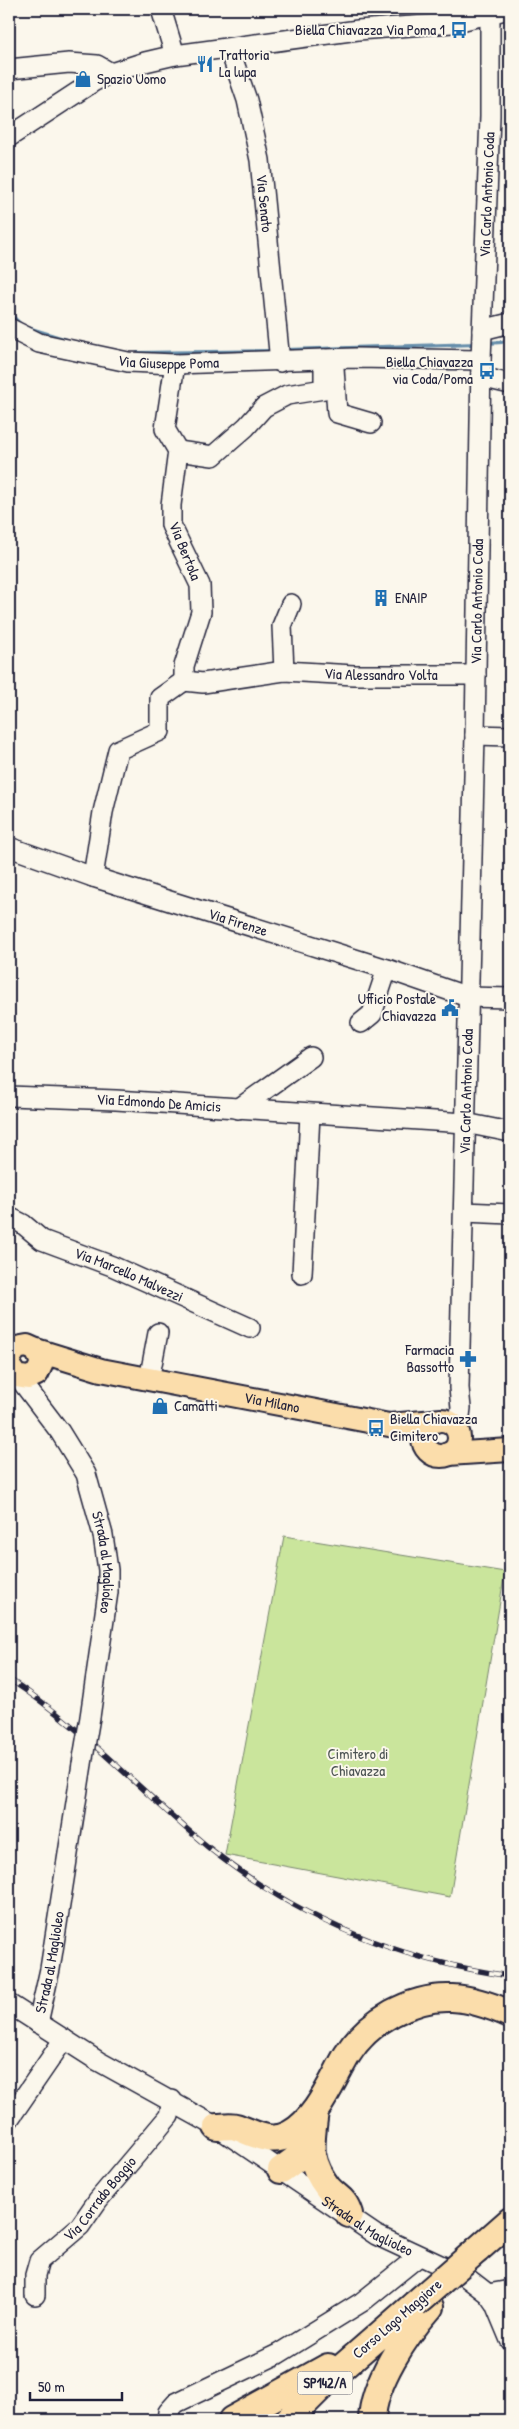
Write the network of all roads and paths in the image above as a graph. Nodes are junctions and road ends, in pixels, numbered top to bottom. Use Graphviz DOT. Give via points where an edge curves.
graph roads {
  1 [pos="161,9"];
  2 [pos="504,10"];
  3 [pos="229,48"];
  4 [pos="175,55"];
  5 [pos="9,69"];
  6 [pos="111,73"];
  7 [pos="9,137"];
  8 [pos="510,323"];
  9 [pos="9,329"];
  10 [pos="482,330"];
  11 [pos="329,359"];
  12 [pos="280,362"];
  13 [pos="175,364"];
  14 [pos="481,369"];
  15 [pos="510,384"];
  16 [pos="371,423"];
  17 [pos="178,451"];
  18 [pos="291,604"];
  19 [pos="284,671"];
  20 [pos="476,675"];
  21 [pos="184,681"];
  22 [pos="509,734"];
  23 [pos="475,735"];
  24 [pos="9,847"];
  25 [pos="93,877"];
  26 [pos="387,969"];
  27 [pos="468,997"];
  28 [pos="510,998"];
  29 [pos="361,1023"];
  30 [pos="311,1057"];
  31 [pos="9,1096"];
  32 [pos="238,1109"];
  33 [pos="310,1114"];
  34 [pos="466,1123"];
  35 [pos="510,1132"];
  36 [pos="464,1212"];
  37 [pos="510,1214"];
  38 [pos="9,1217"];
  39 [pos="302,1274"];
  40 [pos="250,1328"];
  41 [pos="158,1333"];
  42 [pos="22,1361"];
  43 [pos="149,1380"];
  44 [pos="395,1426"];
  45 [pos="448,1433"];
  46 [pos="510,1446"];
  47 [pos="510,1450"];
  48 [pos="9,2004"];
  49 [pos="510,2014"];
  50 [pos="38,2023"];
  51 [pos="64,2039"];
  52 [pos="172,2100"];
  53 [pos="9,2119"];
  54 [pos="217,2127"];
  55 [pos="300,2138"];
  56 [pos="281,2170"];
  57 [pos="349,2214"];
  58 [pos="510,2221"];
  59 [pos="419,2256"];
  60 [pos="510,2290"];
  61 [pos="35,2295"];
  62 [pos="498,2301"];
  63 [pos="424,2303"];
  64 [pos="510,2337"];
  65 [pos="364,2347"];
  66 [pos="167,2420"];
  67 [pos="232,2420"];
  68 [pos="288,2420"];
  69 [pos="372,2420"];
  1 -- 4 [label="street"];
  2 -- 3 [label="street" via="452,23 358,30"];
  2 -- 10 [label="street, Via Carlo Antonio Coda" via="490,116"];
  3 -- 4 [label="street"];
  3 -- 12 [label="street, Via Senato" via="247,100 260,160"];
  4 -- 6 [label="street"];
  5 -- 6 [label="street" via="69,63 97,65"];
  6 -- 7 [label="street"];
  8 -- 10 [label="street"];
  9 -- 13 [label="street, Via Giuseppe Poma" via="38,343 65,349 128,362"];
  10 -- 14 [label="street, Via Carlo Antonio Coda"];
  11 -- 12 [label="street, Via Giuseppe Poma"];
  11 -- 14 [label="street, Via Giuseppe Poma"];
  11 -- 16 [label="street" via="338,413"];
  11 -- 17 [label="street" via="324,389 287,396 264,407 213,456"];
  12 -- 13 [label="street, Via Giuseppe Poma"];
  13 -- 17 [label="street" via="165,428"];
  14 -- 15 [label="street"];
  14 -- 20 [label="street, Via Carlo Antonio Coda"];
  17 -- 21 [label="street, Via Bertola" via="170,505 171,525 200,584 201,612 184,666"];
  18 -- 19 [label="street" via="282,626"];
  19 -- 20 [label="street, Via Alessandro Volta" via="354,675"];
  19 -- 21 [label="street, Via Alessandro Volta" via="203,683"];
  20 -- 23 [label="street, Via Carlo Antonio Coda"];
  21 -- 25 [label="street" via="160,698 160,731 118,750 103,812"];
  22 -- 23 [label="street"];
  23 -- 27 [label="street, Via Carlo Antonio Coda"];
  24 -- 25 [label="street, Via Firenze"];
  25 -- 26 [label="street, Via Firenze"];
  26 -- 27 [label="street, Via Firenze"];
  26 -- 29 [label="street" via="372,1014"];
  27 -- 28 [label="street, Via Firenze"];
  27 -- 34 [label="street, Via Carlo Antonio Coda"];
  30 -- 32 [label="street"];
  31 -- 32 [label="street, Via Edmondo De Amicis"];
  32 -- 33 [label="street, Via Edmondo De Amicis"];
  33 -- 34 [label="street, Via Edmondo De Amicis"];
  33 -- 39 [label="street"];
  34 -- 35 [label="street, Via Edmondo De Amicis"];
  34 -- 36 [label="street, Via Carlo Antonio Coda"];
  36 -- 37 [label="street"];
  36 -- 45 [label="street, Via Carlo Antonio Coda" via="461,1408"];
  38 -- 40 [label="street, Via Marcello Malvezzi" via="24,1224 42,1240 112,1266"];
  41 -- 43 [label="street"];
  42 -- 43 [label="main road, Via Milano" via="101,1370"];
  42 -- 50 [label="street, Strada al Maglioleo, bridge" via="39,1403 86,1474 108,1570 108,1592 90,1717 50,1969"];
  43 -- 44 [label="main road, Via Milano"];
  44 -- 45 [label="main road, Via Milano"];
  44 -- 45 [label="main road, Via Milano" via="424,1443 431,1452 442,1456"];
  45 -- 46 [label="main road"];
  45 -- 47 [label="main road, Via Milano"];
  48 -- 50 [label="street"];
  49 -- 55 [label="highway" via="473,2000 451,1998 426,2001 394,2012 361,2036 348,2053"];
  50 -- 51 [label="street, Strada al Maglioleo"];
  51 -- 52 [label="street, Strada al Maglioleo"];
  51 -- 53 [label="street"];
  52 -- 54 [label="street, Strada al Maglioleo"];
  52 -- 61 [label="street, Via Corrado Boggio" via="169,2116 80,2226 39,2261"];
  54 -- 55 [label="highway" via="234,2126 256,2137 270,2139"];
  54 -- 56 [label="street, Strada al Maglioleo"];
  55 -- 56 [label="highway" via="304,2152"];
  55 -- 57 [label="highway" via="313,2164 330,2190 345,2202"];
  56 -- 57 [label="street, Strada al Maglioleo"];
  57 -- 59 [label="street, Strada al Maglioleo" via="376,2235"];
  58 -- 63 [label="highway, Corso Lago Maggiore / SP142/A, bridge"];
  59 -- 62 [label="street, Strada al Maglioleo" via="466,2277"];
  59 -- 66 [label="street" via="362,2302 278,2354 176,2403 168,2412"];
  60 -- 62 [label="street"];
  62 -- 64 [label="street, Strada al Maglioleo"];
  63 -- 65 [label="highway, Corso Lago Maggiore / SP142/A"];
  63 -- 69 [label="highway" via="382,2384"];
  65 -- 67 [label="highway"];
  65 -- 68 [label="highway, Corso Lago Maggiore / SP142/A"];
}
